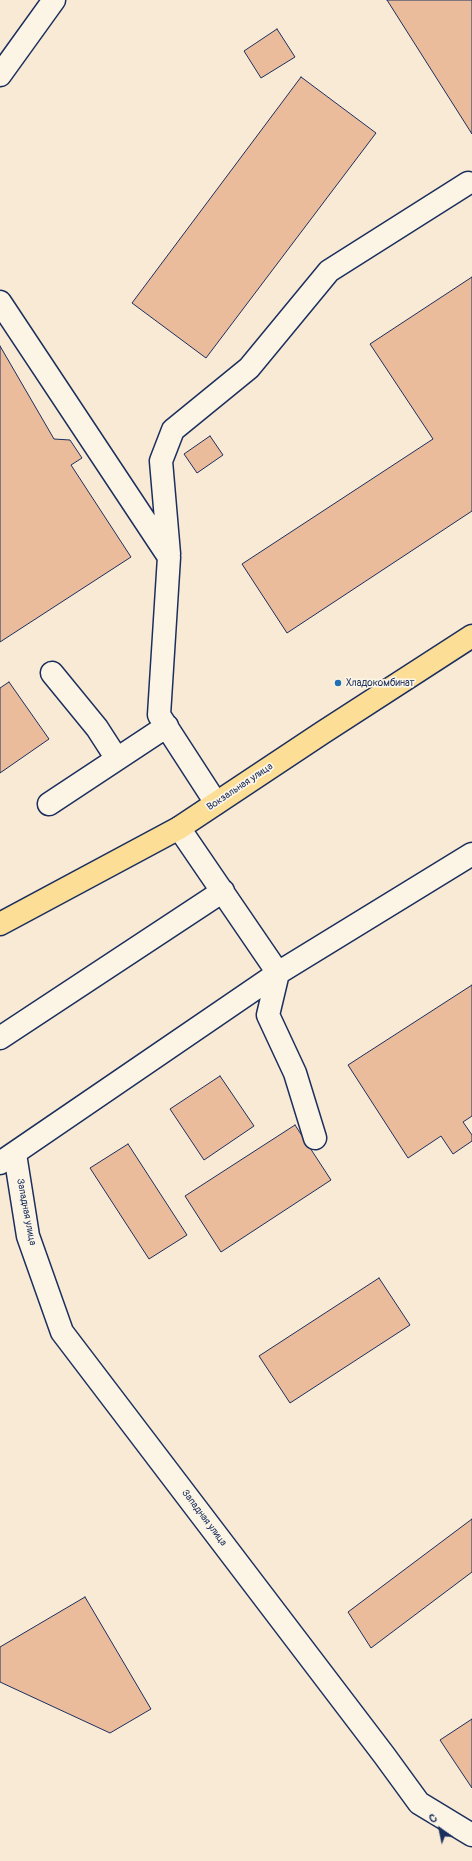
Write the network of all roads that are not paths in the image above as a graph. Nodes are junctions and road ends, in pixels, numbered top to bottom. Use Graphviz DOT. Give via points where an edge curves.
graph roads {
  1 [pos="54,0"];
  2 [pos="0,75"];
  3 [pos="468,183"];
  4 [pos="0,302"];
  5 [pos="169,557"];
  6 [pos="472,636"];
  7 [pos="52,673"];
  8 [pos="167,726"];
  9 [pos="117,759"];
  10 [pos="216,803"];
  11 [pos="49,804"];
  12 [pos="179,828"];
  13 [pos="472,854"];
  14 [pos="223,892"];
  15 [pos="0,924"];
  16 [pos="278,973"];
  17 [pos="0,1038"];
  18 [pos="315,1138"];
  19 [pos="7,1159"];
  20 [pos="472,1835"];
  1 -- 2 [label="street"];
  3 -- 5 [label="street" via="329,271 249,368 173,430 161,461"];
  4 -- 5 [label="street"];
  5 -- 8 [label="street" via="160,715"];
  6 -- 10 [label="main road, Вокзальная улица"];
  7 -- 9 [label="street" via="97,728"];
  8 -- 9 [label="street"];
  8 -- 10 [label="street"];
  9 -- 11 [label="street"];
  10 -- 12 [label="main road, Вокзальная улица"];
  12 -- 14 [label="street"];
  12 -- 15 [label="main road, Вокзальная улица"];
  13 -- 16 [label="street"];
  14 -- 16 [label="street"];
  14 -- 17 [label="street"];
  16 -- 18 [label="street" via="268,1015 295,1073"];
  16 -- 19 [label="street"];
  19 -- 20 [label="street, Западная улица" via="28,1236 62,1332 419,1803"];
}
